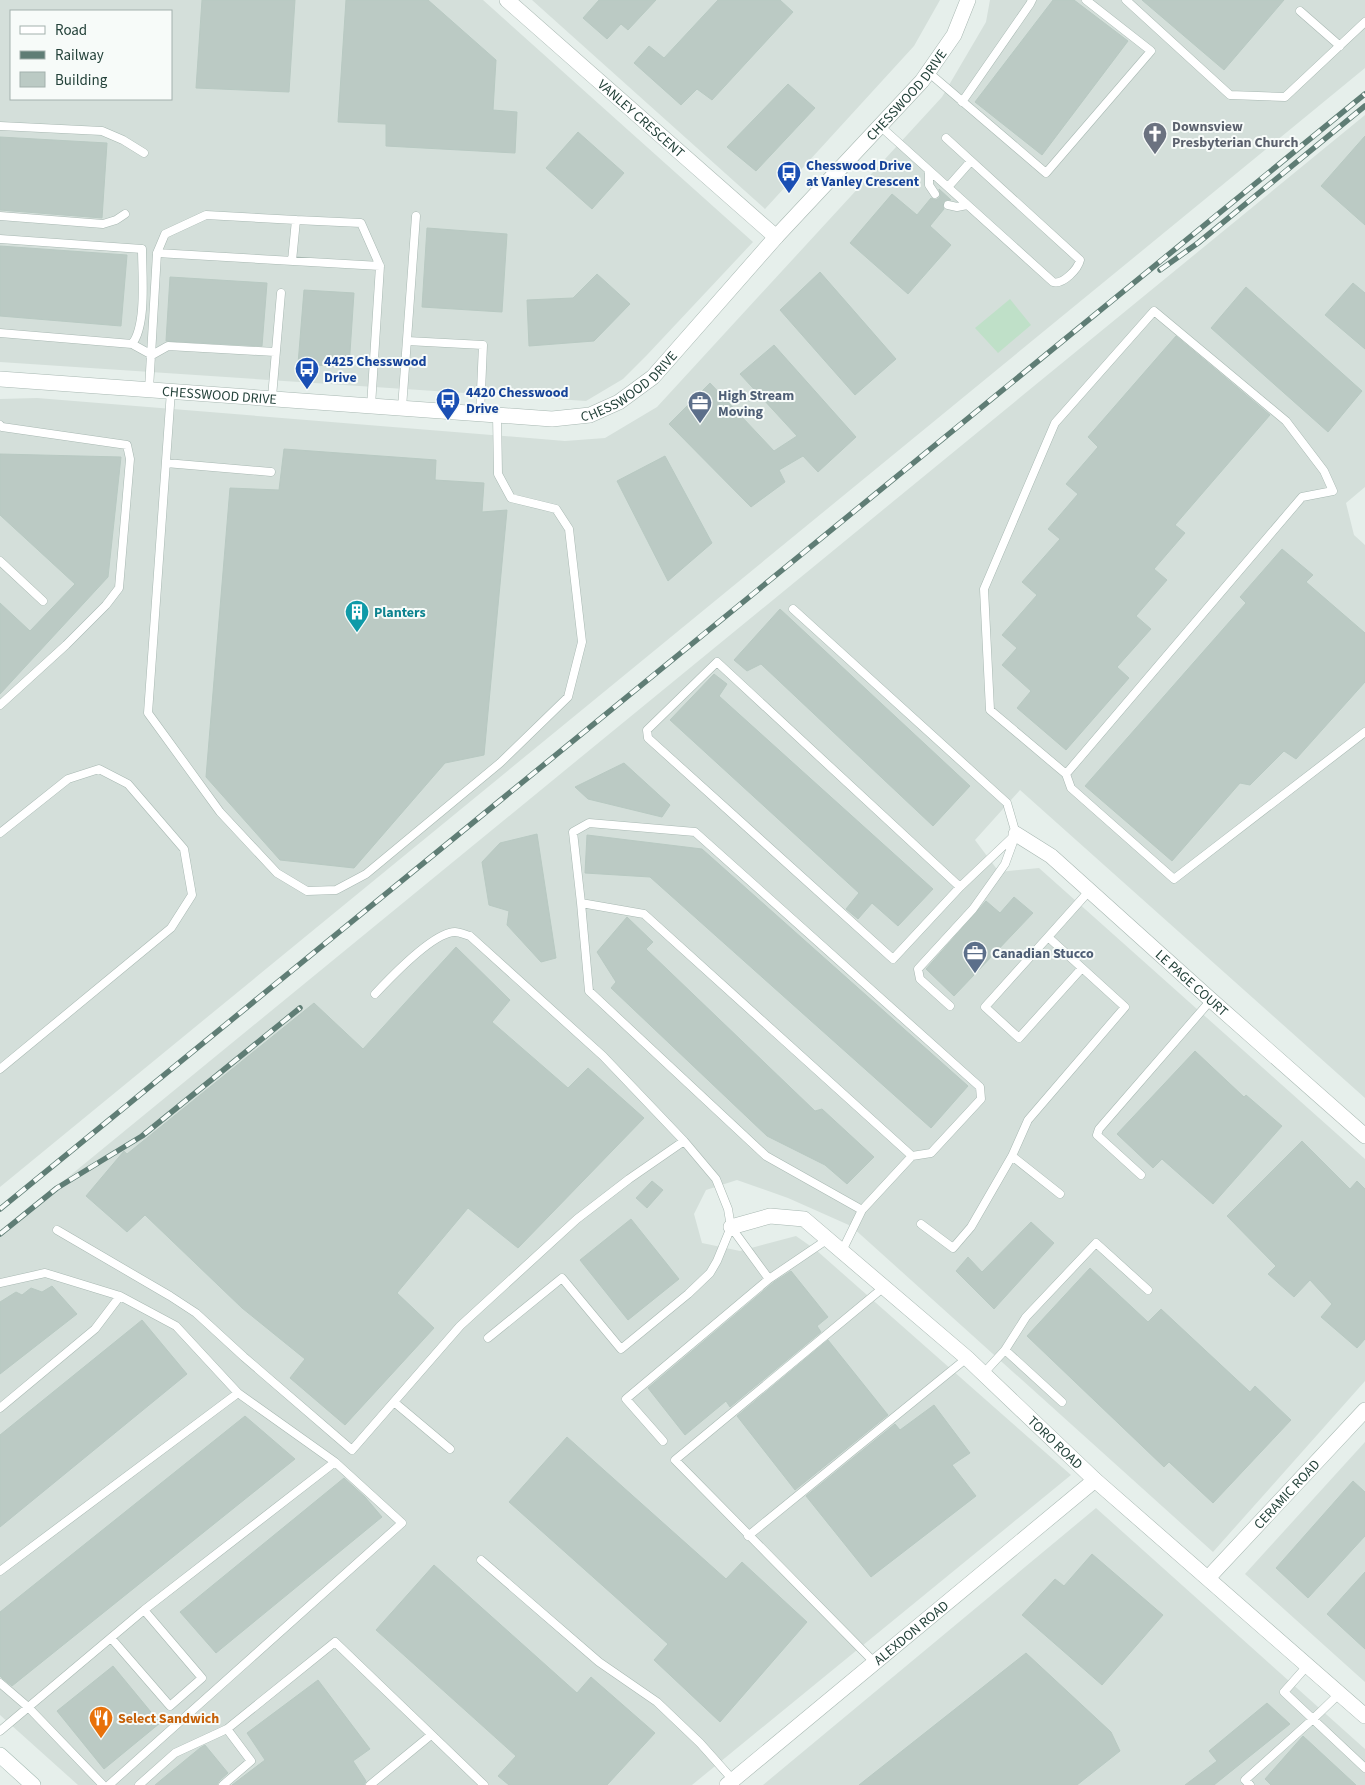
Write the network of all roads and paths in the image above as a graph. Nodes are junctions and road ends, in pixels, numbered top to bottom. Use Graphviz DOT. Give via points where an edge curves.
graph roads {
  1 [pos="507,0"];
  2 [pos="968,0"];
  3 [pos="1032,0"];
  4 [pos="1086,0"];
  5 [pos="1126,0"];
  6 [pos="1300,11"];
  7 [pos="1365,22"];
  8 [pos="1340,46"];
  9 [pos="928,72"];
  10 [pos="962,102"];
  11 [pos="0,126"];
  12 [pos="880,126"];
  13 [pos="946,138"];
  14 [pos="144,153"];
  15 [pos="971,160"];
  16 [pos="929,171"];
  17 [pos="948,187"];
  18 [pos="934,194"];
  19 [pos="967,204"];
  20 [pos="948,205"];
  21 [pos="125,214"];
  22 [pos="0,216"];
  23 [pos="416,216"];
  24 [pos="296,220"];
  25 [pos="0,238"];
  26 [pos="776,238"];
  27 [pos="157,253"];
  28 [pos="292,261"];
  29 [pos="380,266"];
  30 [pos="281,292"];
  31 [pos="0,334"];
  32 [pos="407,341"];
  33 [pos="132,344"];
  34 [pos="275,352"];
  35 [pos="152,354"];
  36 [pos="0,378"];
  37 [pos="149,389"];
  38 [pos="172,391"];
  39 [pos="272,398"];
  40 [pos="371,406"];
  41 [pos="402,408"];
  42 [pos="480,414"];
  43 [pos="498,415"];
  44 [pos="0,425"];
  45 [pos="166,463"];
  46 [pos="271,472"];
  47 [pos="0,561"];
  48 [pos="43,601"];
  49 [pos="793,609"];
  50 [pos="0,704"];
  51 [pos="1365,732"];
  52 [pos="1066,774"];
  53 [pos="0,833"];
  54 [pos="1016,834"];
  55 [pos="960,887"];
  56 [pos="1090,890"];
  57 [pos="581,903"];
  58 [pos="1048,937"];
  59 [pos="1082,968"];
  60 [pos="375,994"];
  61 [pos="1211,1000"];
  62 [pos="950,1006"];
  63 [pos="0,1069"];
  64 [pos="1365,1136"];
  65 [pos="684,1141"];
  66 [pos="912,1156"];
  67 [pos="1012,1156"];
  68 [pos="1141,1175"];
  69 [pos="1060,1194"];
  70 [pos="862,1210"];
  71 [pos="921,1224"];
  72 [pos="730,1228"];
  73 [pos="58,1230"];
  74 [pos="828,1239"];
  75 [pos="842,1251"];
  76 [pos="769,1279"];
  77 [pos="0,1283"];
  78 [pos="884,1287"];
  79 [pos="1148,1290"];
  80 [pos="120,1296"];
  81 [pos="488,1338"];
  82 [pos="1005,1350"];
  83 [pos="967,1358"];
  84 [pos="983,1374"];
  85 [pos="238,1393"];
  86 [pos="394,1402"];
  87 [pos="1062,1402"];
  88 [pos="0,1408"];
  89 [pos="1365,1410"];
  90 [pos="663,1441"];
  91 [pos="450,1449"];
  92 [pos="335,1462"];
  93 [pos="1095,1480"];
  94 [pos="748,1536"];
  95 [pos="481,1560"];
  96 [pos="0,1571"];
  97 [pos="1208,1578"];
  98 [pos="144,1610"];
  99 [pos="111,1638"];
  100 [pos="874,1662"];
  101 [pos="1307,1666"];
  102 [pos="0,1683"];
  103 [pos="1339,1694"];
  104 [pos="28,1706"];
  105 [pos="1365,1716"];
  106 [pos="1313,1719"];
  107 [pos="227,1729"];
  108 [pos="0,1731"];
  109 [pos="431,1734"];
  110 [pos="0,1755"];
  111 [pos="1365,1768"];
  112 [pos="730,1782"];
  113 [pos="33,1785"];
  114 [pos="103,1785"];
  115 [pos="109,1785"];
  116 [pos="139,1785"];
  117 [pos="222,1785"];
  118 [pos="370,1785"];
  119 [pos="484,1785"];
  120 [pos="1250,1785"];
  1 -- 26 [label="street, VANLEY CRESCENT"];
  2 -- 9 [label="street, CHESSWOOD DRIVE" via="954,35"];
  3 -- 10 [label="lane"];
  4 -- 10 [label="lane" via="1151,52 1046,173"];
  5 -- 8 [label="lane" via="1230,95 1285,97"];
  6 -- 8 [label="lane"];
  7 -- 8 [label="lane"];
  9 -- 10 [label="lane"];
  9 -- 12 [label="street, CHESSWOOD DRIVE"];
  11 -- 14 [label="lane" via="102,131"];
  12 -- 16 [label="lane"];
  12 -- 26 [label="street, CHESSWOOD DRIVE"];
  13 -- 15 [label="lane"];
  15 -- 17 [label="lane"];
  15 -- 19 [label="lane" via="1076,255 1079,264 1062,281 1053,282"];
  16 -- 17 [label="lane"];
  16 -- 18 [label="lane" via="929,185"];
  17 -- 19 [label="lane"];
  19 -- 20 [label="lane"];
  21 -- 22 [label="lane" via="103,224"];
  23 -- 32 [label="lane"];
  24 -- 27 [label="lane" via="206,215 165,234"];
  24 -- 28 [label="lane"];
  24 -- 29 [label="lane" via="361,223"];
  25 -- 33 [label="lane" via="142,250 142,318 137,338"];
  26 -- 43 [label="street, CHESSWOOD DRIVE" via="653,377 619,402 590,414 552,419"];
  27 -- 28 [label="lane"];
  27 -- 35 [label="lane"];
  28 -- 29 [label="lane"];
  29 -- 40 [label="lane"];
  30 -- 34 [label="lane"];
  31 -- 33 [label="lane"];
  32 -- 41 [label="lane"];
  32 -- 42 [label="lane" via="483,345"];
  33 -- 35 [label="lane"];
  34 -- 35 [label="lane" via="168,346"];
  34 -- 39 [label="lane"];
  35 -- 37 [label="lane"];
  36 -- 37 [label="street, CHESSWOOD DRIVE"];
  37 -- 38 [label="street, CHESSWOOD DRIVE"];
  38 -- 39 [label="street, CHESSWOOD DRIVE"];
  38 -- 45 [label="lane"];
  39 -- 40 [label="street, CHESSWOOD DRIVE"];
  40 -- 41 [label="street, CHESSWOOD DRIVE"];
  41 -- 42 [label="street, CHESSWOOD DRIVE"];
  42 -- 43 [label="street, CHESSWOOD DRIVE"];
  43 -- 45 [label="lane" via="498,474 511,498 556,509 569,529 582,642 568,697 500,763 366,874 336,890 307,890 277,873 220,812 148,713"];
  44 -- 50 [label="lane" via="127,445 130,459 120,588 66,645"];
  45 -- 46 [label="lane"];
  47 -- 48 [label="lane"];
  49 -- 54 [label="lane" via="1007,803"];
  51 -- 52 [label="lane" via="1174,879 1071,788"];
  52 -- 52 [label="lane" via="1302,497 1333,492 1324,471 1286,421 1154,311 1055,424 984,589 990,710"];
  53 -- 63 [label="lane" via="68,778 100,769 128,784 184,849 192,894 171,928"];
  54 -- 55 [label="lane"];
  54 -- 56 [label="street, LE PAGE COURT" via="1051,856"];
  54 -- 62 [label="lane" via="1005,864 973,910 918,969 920,979"];
  55 -- 55 [label="lane" via="893,959 648,738 647,730 717,662"];
  56 -- 58 [label="lane"];
  56 -- 61 [label="street, LE PAGE COURT"];
  57 -- 66 [label="lane" via="644,914"];
  57 -- 66 [label="lane" via="573,832 589,823 695,832 980,1088 981,1100 931,1153"];
  57 -- 70 [label="lane" via="589,991 766,1156"];
  58 -- 59 [label="lane"];
  58 -- 59 [label="lane" via="985,1007 1019,1038"];
  59 -- 67 [label="lane" via="1125,1008 1028,1120"];
  60 -- 65 [label="lane" via="407,962 440,936 455,932 470,936 603,1056"];
  61 -- 64 [label="street, LE PAGE COURT"];
  61 -- 68 [label="lane" via="1099,1129 1097,1135"];
  65 -- 72 [label="lane" via="716,1179 728,1209"];
  65 -- 86 [label="lane" via="577,1219 539,1253 460,1326"];
  66 -- 70 [label="lane"];
  67 -- 69 [label="lane"];
  67 -- 71 [label="lane" via="971,1227 953,1248"];
  70 -- 75 [label="lane"];
  72 -- 74 [label="street, TORO ROAD" via="770,1216 804,1219"];
  72 -- 76 [label="lane"];
  72 -- 81 [label="lane" via="710,1273 621,1349 562,1278"];
  73 -- 86 [label="lane" via="196,1313 352,1450"];
  74 -- 75 [label="street, TORO ROAD"];
  74 -- 76 [label="lane"];
  75 -- 78 [label="street, TORO ROAD"];
  76 -- 90 [label="lane" via="626,1399"];
  77 -- 80 [label="lane" via="45,1273"];
  78 -- 83 [label="street, TORO ROAD"];
  78 -- 94 [label="lane" via="675,1460"];
  79 -- 82 [label="lane" via="1096,1243 1026,1318"];
  80 -- 85 [label="lane" via="176,1326"];
  80 -- 88 [label="lane" via="95,1329"];
  82 -- 84 [label="lane"];
  82 -- 87 [label="lane"];
  83 -- 84 [label="street, TORO ROAD"];
  83 -- 94 [label="lane"];
  84 -- 93 [label="street, TORO ROAD"];
  85 -- 92 [label="lane"];
  85 -- 96 [label="lane"];
  86 -- 91 [label="lane"];
  89 -- 97 [label="street, CERAMIC ROAD"];
  92 -- 98 [label="lane"];
  92 -- 115 [label="lane" via="402,1523"];
  93 -- 97 [label="street, TORO ROAD"];
  93 -- 100 [label="street, ALEXDON ROAD"];
  94 -- 100 [label="lane"];
  95 -- 112 [label="lane" via="599,1662 657,1702 700,1742"];
  97 -- 101 [label="street, TORO ROAD"];
  98 -- 99 [label="lane"];
  98 -- 99 [label="lane" via="202,1678 170,1706"];
  99 -- 104 [label="lane"];
  100 -- 112 [label="street, ALEXDON ROAD"];
  101 -- 103 [label="street, TORO ROAD"];
  101 -- 106 [label="lane" via="1284,1692"];
  102 -- 104 [label="lane"];
  103 -- 105 [label="street, TORO ROAD"];
  103 -- 106 [label="lane"];
  104 -- 108 [label="lane"];
  104 -- 114 [label="lane"];
  106 -- 111 [label="lane"];
  106 -- 120 [label="lane" via="1245,1780"];
  107 -- 109 [label="lane" via="335,1642"];
  107 -- 116 [label="lane" via="175,1753"];
  107 -- 117 [label="lane" via="252,1761"];
  109 -- 118 [label="lane"];
  109 -- 119 [label="lane"];
  110 -- 113 [label="street"];
}
